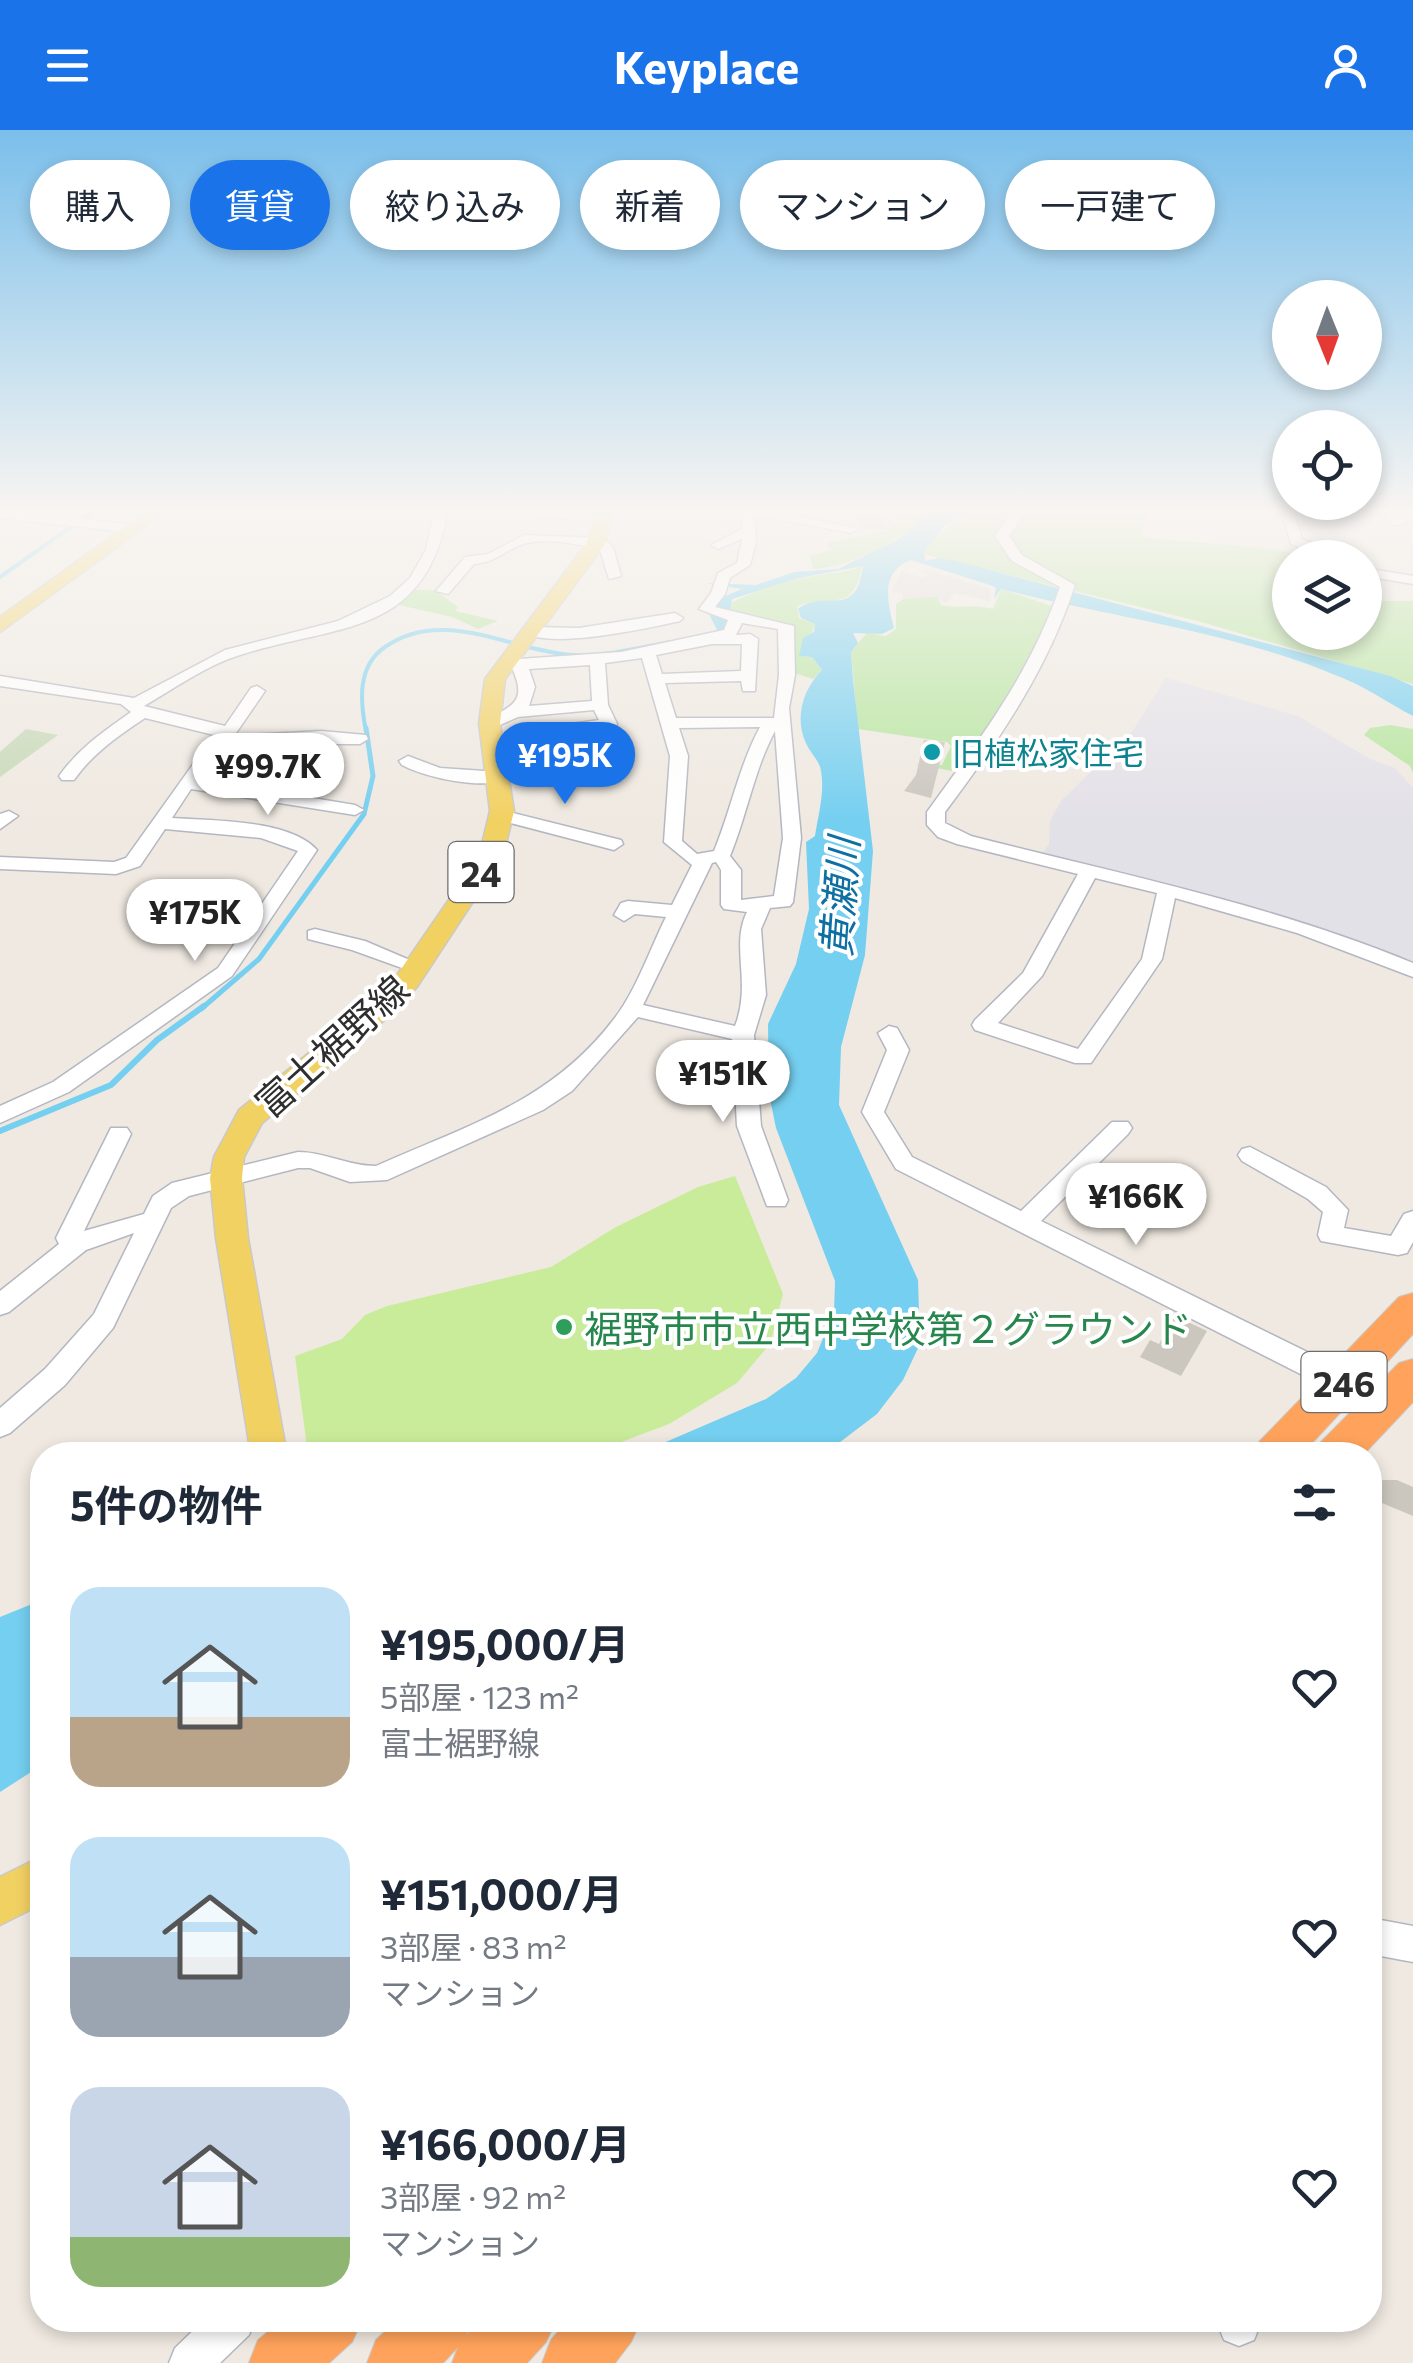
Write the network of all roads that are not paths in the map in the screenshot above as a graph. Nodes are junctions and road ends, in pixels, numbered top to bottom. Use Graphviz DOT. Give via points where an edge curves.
graph roads {
  1 [pos="364,614"];
  2 [pos="545,614"];
  3 [pos="725,614"];
  4 [pos="1058,614"];
  5 [pos="675,618"];
  6 [pos="738,618"];
  7 [pos="532,632"];
  8 [pos="710,640"];
  9 [pos="647,650"];
  10 [pos="597,658"];
  11 [pos="514,664"];
  12 [pos="656,680"];
  13 [pos="0,681"];
  14 [pos="256,692"];
  15 [pos="600,705"];
  16 [pos="139,708"];
  17 [pos="517,712"];
  18 [pos="776,718"];
  19 [pos="669,723"];
  20 [pos="490,724"];
  21 [pos="577,728"];
  22 [pos="223,736"];
  23 [pos="360,739"];
  24 [pos="408,761"];
  25 [pos="68,776"];
  26 [pos="499,777"];
  27 [pos="187,782"];
  28 [pos="355,810"];
  29 [pos="504,816"];
  30 [pos="161,824"];
  31 [pos="614,844"];
  32 [pos="981,845"];
  33 [pos="712,858"];
  34 [pos="954,859"];
  35 [pos="0,863"];
  36 [pos="1088,873"];
  37 [pos="1166,891"];
  38 [pos="760,907"];
  39 [pos="678,912"];
  40 [pos="624,915"];
  41 [pos="315,936"];
  42 [pos="416,967"];
  43 [pos="1413,971"];
  44 [pos="632,1008"];
  45 [pos="888,1033"];
  46 [pos="743,1035"];
  47 [pos="0,1115"];
  48 [pos="1120,1128"];
  49 [pos="118,1134"];
  50 [pos="1250,1156"];
  51 [pos="226,1178"];
  52 [pos="776,1200"];
  53 [pos="1413,1220"];
  54 [pos="149,1223"];
  55 [pos="1023,1223"];
  56 [pos="78,1243"];
  57 [pos="0,1305"];
  58 [pos="1413,1308"];
  59 [pos="1413,1374"];
  60 [pos="1344,1383"];
  61 [pos="0,1425"];
  62 [pos="267,1442"];
  63 [pos="1287,1442"];
  64 [pos="1348,1442"];
  65 [pos="30,1885"];
  66 [pos="0,1902"];
  67 [pos="1382,1938"];
  68 [pos="1413,1944"];
  69 [pos="222,2332"];
  70 [pos="316,2332"];
  71 [pos="430,2332"];
  72 [pos="513,2332"];
  73 [pos="600,2332"];
  74 [pos="190,2363"];
  75 [pos="281,2363"];
  76 [pos="400,2363"];
  77 [pos="484,2363"];
  78 [pos="574,2363"];
  1 -- 16 [label="street" via="204,663"];
  2 -- 7 [label="main road, 富士裾野線 / 24"];
  3 -- 6 [label="street"];
  4 -- 32 [label="street" via="1007,721 936,812 944,833"];
  5 -- 7 [label="street" via="578,633"];
  6 -- 8 [label="street" via="730,632"];
  6 -- 18 [label="street" via="786,626"];
  7 -- 11 [label="main road, 富士裾野線 / 24"];
  8 -- 9 [label="street"];
  8 -- 12 [label="street" via="750,639 749,682"];
  9 -- 10 [label="street"];
  9 -- 12 [label="street"];
  10 -- 11 [label="street"];
  10 -- 15 [label="street"];
  11 -- 17 [label="street" via="528,681 526,702"];
  11 -- 20 [label="main road, 富士裾野線 / 24" via="491,691"];
  12 -- 19 [label="street"];
  13 -- 16 [label="street" via="104,695"];
  14 -- 22 [label="street"];
  15 -- 17 [label="street"];
  15 -- 21 [label="street" via="609,724"];
  16 -- 22 [label="street"];
  16 -- 25 [label="street" via="109,743 87,749"];
  17 -- 20 [label="street"];
  18 -- 19 [label="street"];
  18 -- 33 [label="street" via="755,752 739,812"];
  18 -- 38 [label="street" via="792,838 783,902"];
  19 -- 33 [label="street" via="678,756 673,842 693,860"];
  20 -- 26 [label="main road, 富士裾野線 / 24"];
  22 -- 23 [label="street" via="231,742 330,746"];
  22 -- 27 [label="street"];
  24 -- 26 [label="street" via="445,774"];
  26 -- 29 [label="main road, 富士裾野線 / 24"];
  27 -- 28 [label="street"];
  27 -- 30 [label="street"];
  29 -- 31 [label="street"];
  29 -- 42 [label="main road, 富士裾野線 / 24" via="491,856"];
  30 -- 35 [label="street" via="139,857 124,866"];
  30 -- 47 [label="street" via="275,836 308,850 225,972 61,1086"];
  32 -- 34 [label="street"];
  32 -- 36 [label="street"];
  33 -- 38 [label="street" via="731,870 731,905"];
  33 -- 39 [label="street"];
  36 -- 37 [label="street"];
  36 -- 37 [label="street" via="1032,976 983,1025 1083,1058 1152,959"];
  37 -- 43 [label="street" via="1342,942"];
  38 -- 46 [label="street" via="750,922 755,994"];
  39 -- 40 [label="street" via="628,907"];
  39 -- 44 [label="street"];
  41 -- 42 [label="street"];
  42 -- 51 [label="main road, 富士裾野線 / 24" via="379,1010 250,1117"];
  44 -- 46 [label="street"];
  44 -- 51 [label="street" via="564,1086 396,1169 366,1176 312,1160"];
  45 -- 55 [label="street" via="898,1050 873,1112 904,1163"];
  46 -- 52 [label="street" via="750,1126"];
  48 -- 55 [label="street"];
  49 -- 56 [label="street" via="68,1238"];
  50 -- 53 [label="street" via="1336,1210 1330,1236 1398,1246"];
  51 -- 54 [label="street" via="182,1189 162,1202"];
  51 -- 62 [label="main road, 富士裾野線 / 24"];
  54 -- 56 [label="street"];
  54 -- 61 [label="street" via="104,1321"];
  55 -- 60 [label="street"];
  56 -- 57 [label="street"];
  58 -- 60 [label="highway, 246"];
  59 -- 64 [label="highway, 246"];
  60 -- 63 [label="highway, 246"];
  65 -- 66 [label="main road"];
  67 -- 68 [label="street"];
  69 -- 74 [label="street"];
  70 -- 75 [label="highway"];
  71 -- 76 [label="highway"];
  72 -- 77 [label="highway"];
  73 -- 78 [label="highway"];
}
